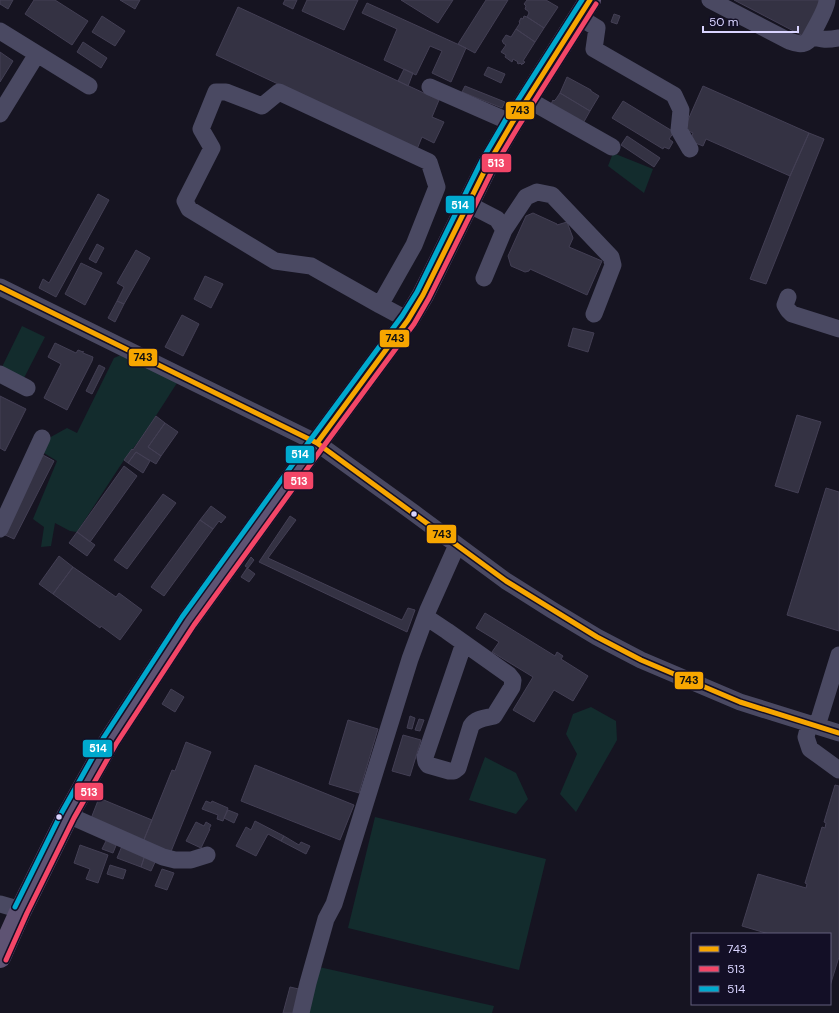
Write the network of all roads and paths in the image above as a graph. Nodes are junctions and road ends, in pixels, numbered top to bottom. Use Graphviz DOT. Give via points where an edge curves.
graph roads {
  1 [pos="710,0"];
  2 [pos="827,0"];
  3 [pos="586,5"];
  4 [pos="0,31"];
  5 [pos="811,36"];
  6 [pos="839,38"];
  7 [pos="37,54"];
  8 [pos="89,86"];
  9 [pos="430,87"];
  10 [pos="527,99"];
  11 [pos="0,114"];
  12 [pos="512,123"];
  13 [pos="612,147"];
  14 [pos="690,149"];
  15 [pos="468,204"];
  16 [pos="504,230"];
  17 [pos="484,278"];
  18 [pos="0,287"];
  19 [pos="788,296"];
  20 [pos="380,305"];
  21 [pos="594,314"];
  22 [pos="408,320"];
  23 [pos="839,328"];
  24 [pos="0,374"];
  25 [pos="27,388"];
  26 [pos="42,438"];
  27 [pos="317,443"];
  28 [pos="0,529"];
  29 [pos="457,545"];
  30 [pos="426,617"];
  31 [pos="464,643"];
  32 [pos="839,655"];
  33 [pos="813,725"];
  34 [pos="839,734"];
  35 [pos="839,770"];
  36 [pos="68,815"];
  37 [pos="207,855"];
  38 [pos="0,904"];
  39 [pos="21,910"];
  40 [pos="0,957"];
  41 [pos="301,1013"];
  1 -- 5 [label="street" via="789,41 804,44"];
  2 -- 5 [label="street"];
  3 -- 10 [label="main road"];
  3 -- 14 [label="street" via="597,28 594,49 674,94 681,110 679,130"];
  4 -- 7 [label="street"];
  5 -- 6 [label="street" via="827,40"];
  7 -- 8 [label="street"];
  7 -- 11 [label="street"];
  9 -- 12 [label="street"];
  10 -- 12 [label="main road"];
  10 -- 13 [label="street"];
  12 -- 15 [label="main road"];
  15 -- 16 [label="street" via="497,220"];
  15 -- 22 [label="main road"];
  16 -- 17 [label="street"];
  16 -- 21 [label="street" via="526,197 537,192 552,195 611,257 613,265"];
  18 -- 27 [label="street"];
  19 -- 23 [label="street" via="785,305 792,314"];
  20 -- 20 [label="street" via="414,245 437,187 429,162 279,92 262,106 226,92 216,92 201,129 212,148 185,201 189,209 275,260 311,266"];
  20 -- 22 [label="street"];
  22 -- 27 [label="main road"];
  24 -- 25 [label="street"];
  26 -- 28 [label="street"];
  27 -- 29 [label="street"];
  27 -- 36 [label="main road" via="188,621 110,740"];
  29 -- 30 [label="street"];
  29 -- 33 [label="street" via="506,582 597,637 641,660 740,702"];
  30 -- 31 [label="street"];
  30 -- 41 [label="street" via="410,659 334,904 326,919"];
  31 -- 31 [label="street" via="513,680 512,687 494,716 477,720 471,726 458,768 449,771 428,765 425,757"];
  32 -- 33 [label="street"];
  33 -- 34 [label="street"];
  33 -- 35 [label="street" via="806,737 810,749"];
  36 -- 37 [label="street" via="163,857 191,860"];
  36 -- 39 [label="main road"];
  38 -- 39 [label="street"];
  39 -- 40 [label="main road"];
}
